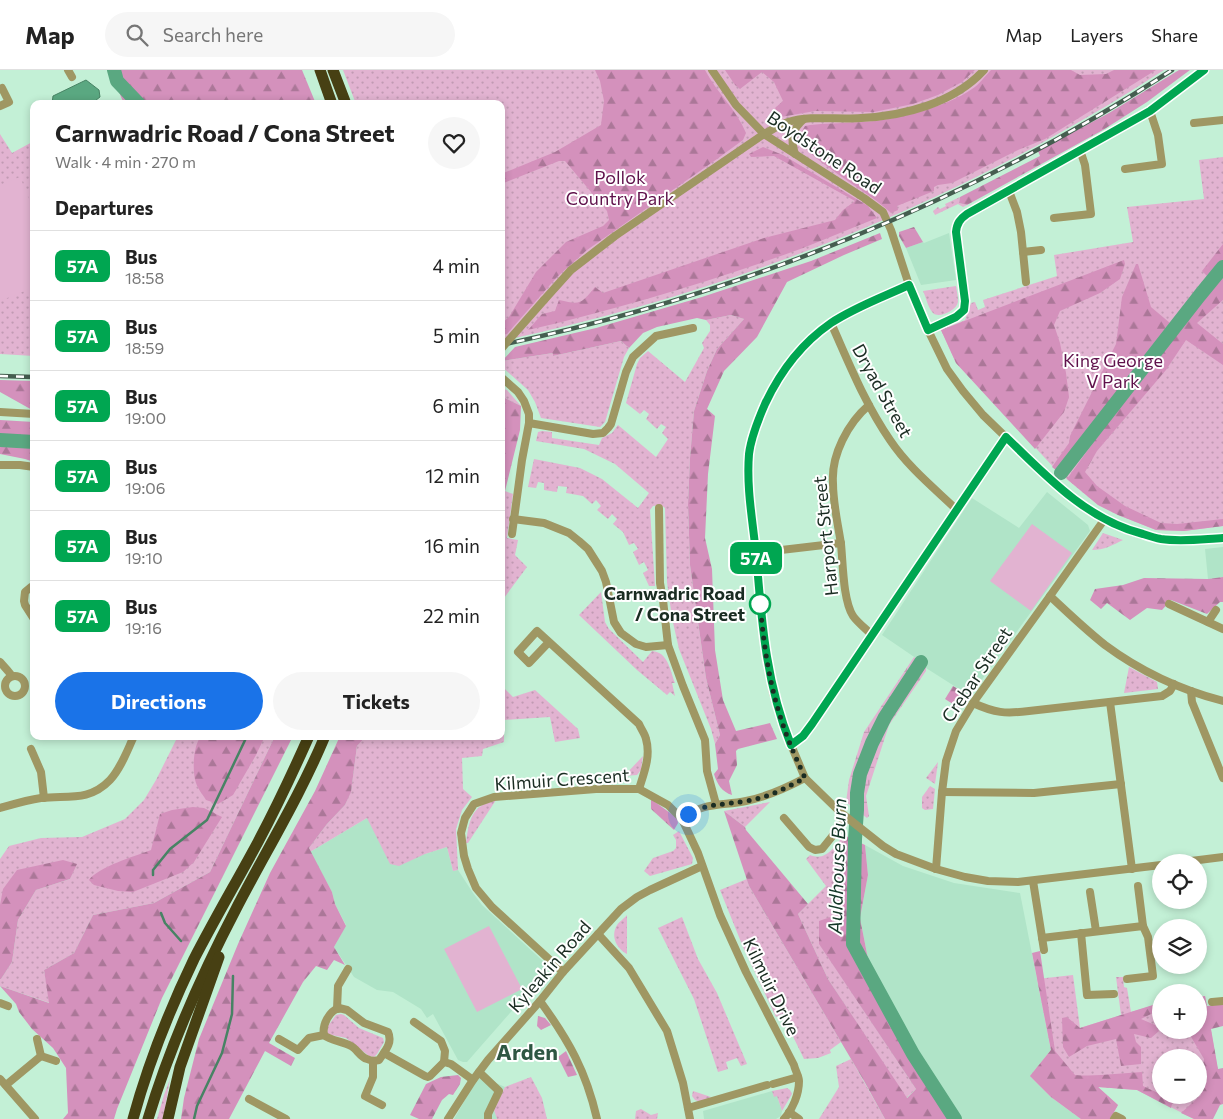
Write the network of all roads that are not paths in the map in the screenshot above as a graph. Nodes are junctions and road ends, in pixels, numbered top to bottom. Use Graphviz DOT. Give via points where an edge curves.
graph roads {
  1 [pos="320,70"];
  2 [pos="333,70"];
  3 [pos="712,70"];
  4 [pos="984,70"];
  5 [pos="1204,70"];
  6 [pos="0,89"];
  7 [pos="331,100"];
  8 [pos="344,100"];
  9 [pos="0,106"];
  10 [pos="1150,111"];
  11 [pos="804,119"];
  12 [pos="1223,120"];
  13 [pos="1194,123"];
  14 [pos="764,134"];
  15 [pos="1080,150"];
  16 [pos="795,154"];
  17 [pos="1125,169"];
  18 [pos="1009,190"];
  19 [pos="1054,218"];
  20 [pos="1041,250"];
  21 [pos="1023,252"];
  22 [pos="1026,282"];
  23 [pos="909,285"];
  24 [pos="831,324"];
  25 [pos="693,328"];
  26 [pos="928,330"];
  27 [pos="505,344"];
  28 [pos="505,381"];
  29 [pos="869,405"];
  30 [pos="0,412"];
  31 [pos="30,414"];
  32 [pos="529,424"];
  33 [pos="1006,437"];
  34 [pos="0,465"];
  35 [pos="30,466"];
  36 [pos="658,508"];
  37 [pos="957,510"];
  38 [pos="514,519"];
  39 [pos="1104,520"];
  40 [pos="512,534"];
  41 [pos="1223,538"];
  42 [pos="841,543"];
  43 [pos="756,553"];
  44 [pos="30,587"];
  45 [pos="1050,596"];
  46 [pos="1169,604"];
  47 [pos="1216,610"];
  48 [pos="30,612"];
  49 [pos="1208,622"];
  50 [pos="1223,630"];
  51 [pos="872,635"];
  52 [pos="549,642"];
  53 [pos="668,645"];
  54 [pos="0,662"];
  55 [pos="12,676"];
  56 [pos="1174,684"];
  57 [pos="1192,691"];
  58 [pos="1223,701"];
  59 [pos="1110,702"];
  60 [pos="973,704"];
  61 [pos="132,740"];
  62 [pos="307,740"];
  63 [pos="323,740"];
  64 [pos="791,745"];
  65 [pos="32,749"];
  66 [pos="805,778"];
  67 [pos="1223,778"];
  68 [pos="1121,784"];
  69 [pos="639,789"];
  70 [pos="942,792"];
  71 [pos="44,798"];
  72 [pos="716,804"];
  73 [pos="0,808"];
  74 [pos="784,818"];
  75 [pos="847,818"];
  76 [pos="682,819"];
  77 [pos="791,826"];
  78 [pos="784,833"];
  79 [pos="1223,857"];
  80 [pos="1207,859"];
  81 [pos="702,866"];
  82 [pos="1152,866"];
  83 [pos="936,869"];
  84 [pos="1132,869"];
  85 [pos="1033,881"];
  86 [pos="1138,886"];
  87 [pos="1090,892"];
  88 [pos="236,908"];
  89 [pos="1143,926"];
  90 [pos="1096,931"];
  91 [pos="1082,933"];
  92 [pos="598,934"];
  93 [pos="1042,938"];
  94 [pos="1044,950"];
  95 [pos="348,969"];
  96 [pos="563,972"];
  97 [pos="1127,979"];
  98 [pos="1114,994"];
  99 [pos="540,1001"];
  100 [pos="1223,1001"];
  101 [pos="1212,1002"];
  102 [pos="337,1009"];
  103 [pos="414,1022"];
  104 [pos="324,1035"];
  105 [pos="279,1039"];
  106 [pos="37,1040"];
  107 [pos="384,1053"];
  108 [pos="40,1056"];
  109 [pos="56,1061"];
  110 [pos="373,1061"];
  111 [pos="444,1062"];
  112 [pos="479,1072"];
  113 [pos="798,1077"];
  114 [pos="473,1080"];
  115 [pos="3,1082"];
  116 [pos="249,1099"];
  117 [pos="382,1106"];
  118 [pos="688,1108"];
  119 [pos="786,1116"];
  120 [pos="31,1118"];
  121 [pos="133,1119"];
  122 [pos="148,1119"];
  123 [pos="168,1119"];
  124 [pos="286,1119"];
  125 [pos="448,1119"];
  126 [pos="488,1119"];
  127 [pos="597,1119"];
  128 [pos="690,1119"];
  129 [pos="799,1119"];
  130 [pos="1114,1119"];
  131 [pos="1122,1119"];
  1 -- 7 [label="highway"];
  2 -- 8 [label="highway"];
  3 -- 14 [label="street, Boydstone Road" via="736,105"];
  4 -- 11 [label="street" via="947,97 915,109 878,117"];
  5 -- 10 [label="street"];
  6 -- 9 [label="street" via="9,102"];
  10 -- 15 [label="street"];
  10 -- 17 [label="street" via="1158,135 1162,164"];
  11 -- 14 [label="street"];
  11 -- 16 [label="street" via="794,132 792,146"];
  12 -- 13 [label="street"];
  14 -- 16 [label="street, Boydstone Road"];
  14 -- 27 [label="street, bridge" via="571,270"];
  15 -- 18 [label="street"];
  15 -- 19 [label="street" via="1091,214"];
  16 -- 23 [label="street, Boydstone Road" via="883,212"];
  18 -- 21 [label="street"];
  18 -- 26 [label="street" via="960,218 956,232 964,310"];
  20 -- 21 [label="street"];
  21 -- 22 [label="street"];
  23 -- 24 [label="street"];
  23 -- 26 [label="street, Boydstone Road"];
  24 -- 29 [label="street, Dryad Street"];
  24 -- 43 [label="street" via="787,365 772,388 754,431 749,454 749,480"];
  25 -- 32 [label="street" via="656,336 633,357 612,420 602,433"];
  26 -- 33 [label="street, Boydstone Road" via="947,369 983,415"];
  28 -- 32 [label="street" via="524,401"];
  29 -- 37 [label="street, Dryad Street" via="898,451"];
  29 -- 42 [label="street, Harport Street" via="844,437 835,464 832,481"];
  30 -- 31 [label="street"];
  32 -- 38 [label="street"];
  33 -- 37 [label="street"];
  33 -- 39 [label="street, Boydstone Road" via="1077,502"];
  34 -- 35 [label="street"];
  36 -- 53 [label="street" via="660,583"];
  37 -- 51 [label="street"];
  38 -- 40 [label="street"];
  38 -- 53 [label="street" via="544,523 569,533 579,541 602,570 614,622 621,633 646,647"];
  39 -- 41 [label="street, Boydstone Road" via="1160,539"];
  39 -- 45 [label="street, Crebar Street"];
  42 -- 43 [label="street"];
  42 -- 51 [label="street, Harport Street" via="845,590 852,615"];
  43 -- 64 [label="street" via="761,615 773,693"];
  44 -- 48 [label="street" via="25,592 24,601"];
  45 -- 56 [label="street" via="1127,661"];
  45 -- 60 [label="street, Crebar Street"];
  46 -- 49 [label="street"];
  47 -- 49 [label="street"];
  49 -- 50 [label="street"];
  51 -- 64 [label="street" via="808,730"];
  52 -- 69 [label="street" via="639,724 646,738 647,750"];
  53 -- 72 [label="street" via="705,740 707,771"];
  54 -- 55 [label="street"];
  56 -- 57 [label="street"];
  56 -- 59 [label="street" via="1162,696"];
  57 -- 58 [label="street"];
  57 -- 67 [label="street" via="1192,702"];
  59 -- 60 [label="street" via="1011,713 999,713"];
  59 -- 68 [label="street"];
  60 -- 70 [label="street, Crebar Street" via="950,745"];
  61 -- 71 [label="street" via="114,775 99,788 84,795"];
  62 -- 121 [label="highway" via="178,993 144,1080"];
  63 -- 88 [label="highway" via="311,770"];
  64 -- 66 [label="street"];
  65 -- 71 [label="street" via="42,772"];
  66 -- 72 [label="street" via="767,796 745,802"];
  66 -- 75 [label="street"];
  68 -- 70 [label="street" via="1034,793"];
  68 -- 84 [label="street"];
  69 -- 76 [label="street, Kilmuir Crescent" via="668,805"];
  69 -- 96 [label="street, Kilmuir Crescent" via="494,797 474,804 465,818 461,833 464,856 476,888 492,907"];
  70 -- 83 [label="street, Crebar Street"];
  71 -- 73 [label="street"];
  72 -- 76 [label="street" via="698,808"];
  74 -- 77 [label="street"];
  75 -- 77 [label="street" via="822,848 815,850"];
  75 -- 83 [label="street" via="896,854"];
  76 -- 81 [label="street, Kilmuir Crescent"];
  77 -- 78 [label="street"];
  79 -- 80 [label="street"];
  81 -- 92 [label="street, Kyleakin Road" via="637,897"];
  81 -- 113 [label="street, Kilmuir Drive" via="720,915"];
  82 -- 84 [label="street"];
  83 -- 85 [label="street" via="988,881"];
  84 -- 85 [label="street"];
  85 -- 93 [label="street"];
  86 -- 89 [label="street"];
  87 -- 90 [label="street"];
  88 -- 122 [label="highway" via="180,1028"];
  88 -- 123 [label="highway" via="184,1057"];
  89 -- 90 [label="street"];
  89 -- 97 [label="street" via="1148,937 1153,976"];
  90 -- 91 [label="street"];
  91 -- 93 [label="street"];
  91 -- 98 [label="street" via="1087,994"];
  92 -- 96 [label="street, Kyleakin Road"];
  92 -- 118 [label="street" via="629,968 667,1031"];
  93 -- 94 [label="street"];
  95 -- 102 [label="street" via="338,986"];
  96 -- 99 [label="street, Kyleakin Road"];
  99 -- 112 [label="street, Kyleakin Road"];
  99 -- 127 [label="street" via="576,1056 586,1078"];
  100 -- 101 [label="street"];
  102 -- 104 [label="street" via="324,1025"];
  102 -- 107 [label="street" via="342,1008 388,1032 390,1041"];
  103 -- 111 [label="street" via="441,1041 445,1050"];
  104 -- 105 [label="street" via="309,1038 298,1050"];
  104 -- 110 [label="street" via="349,1045"];
  106 -- 108 [label="street"];
  107 -- 110 [label="street" via="379,1060"];
  107 -- 111 [label="street" via="425,1076 430,1076"];
  108 -- 109 [label="street"];
  108 -- 115 [label="street"];
  110 -- 117 [label="street" via="373,1077 365,1096"];
  111 -- 114 [label="street"];
  112 -- 114 [label="street, Kyleakin Road"];
  112 -- 126 [label="street" via="499,1091"];
  113 -- 118 [label="street"];
  113 -- 119 [label="street" via="795,1101"];
  114 -- 125 [label="street, Kyleakin Road"];
  115 -- 120 [label="street"];
  116 -- 124 [label="street"];
  118 -- 128 [label="street"];
  119 -- 129 [label="street"];
  130 -- 131 [label="street" via="1116,1116"];
}
